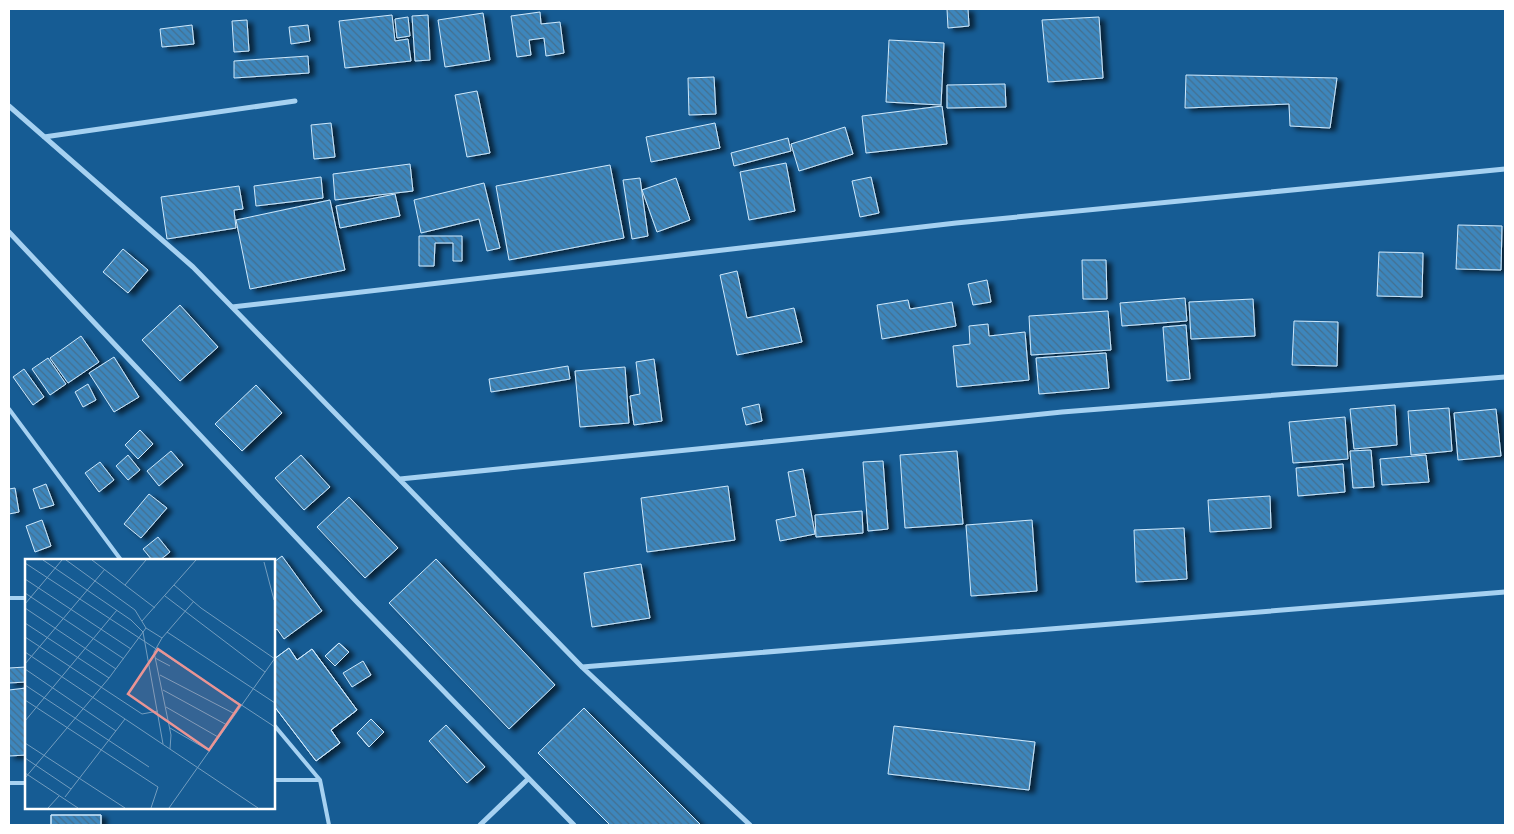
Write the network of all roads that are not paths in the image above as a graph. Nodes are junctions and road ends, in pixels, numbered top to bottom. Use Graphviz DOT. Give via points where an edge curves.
graph roads {
  1 [pos="295,101"];
  2 [pos="9,106"];
  3 [pos="44,137"];
  4 [pos="1505,170"];
  5 [pos="9,232"];
  6 [pos="232,307"];
  7 [pos="1505,377"];
  8 [pos="9,409"];
  9 [pos="400,479"];
  10 [pos="120,559"];
  11 [pos="1505,592"];
  12 [pos="9,598"];
  13 [pos="25,598"];
  14 [pos="582,667"];
  15 [pos="275,726"];
  16 [pos="528,779"];
  17 [pos="275,780"];
  18 [pos="320,780"];
  19 [pos="9,783"];
  20 [pos="25,783"];
  21 [pos="329,825"];
  22 [pos="480,825"];
  23 [pos="574,825"];
  24 [pos="750,825"];
  1 -- 3 [label="street"];
  2 -- 3 [label="street"];
  3 -- 6 [label="street" via="193,267"];
  4 -- 6 [label="street" via="956,223"];
  5 -- 16 [label="street"];
  6 -- 9 [label="street"];
  7 -- 9 [label="street" via="1062,412"];
  8 -- 10 [label="lane"];
  9 -- 14 [label="street"];
  11 -- 14 [label="street"];
  12 -- 13 [label="lane"];
  14 -- 24 [label="street"];
  15 -- 18 [label="lane"];
  16 -- 22 [label="street"];
  16 -- 23 [label="street"];
  17 -- 18 [label="lane"];
  18 -- 21 [label="lane"];
  19 -- 20 [label="lane"];
}
